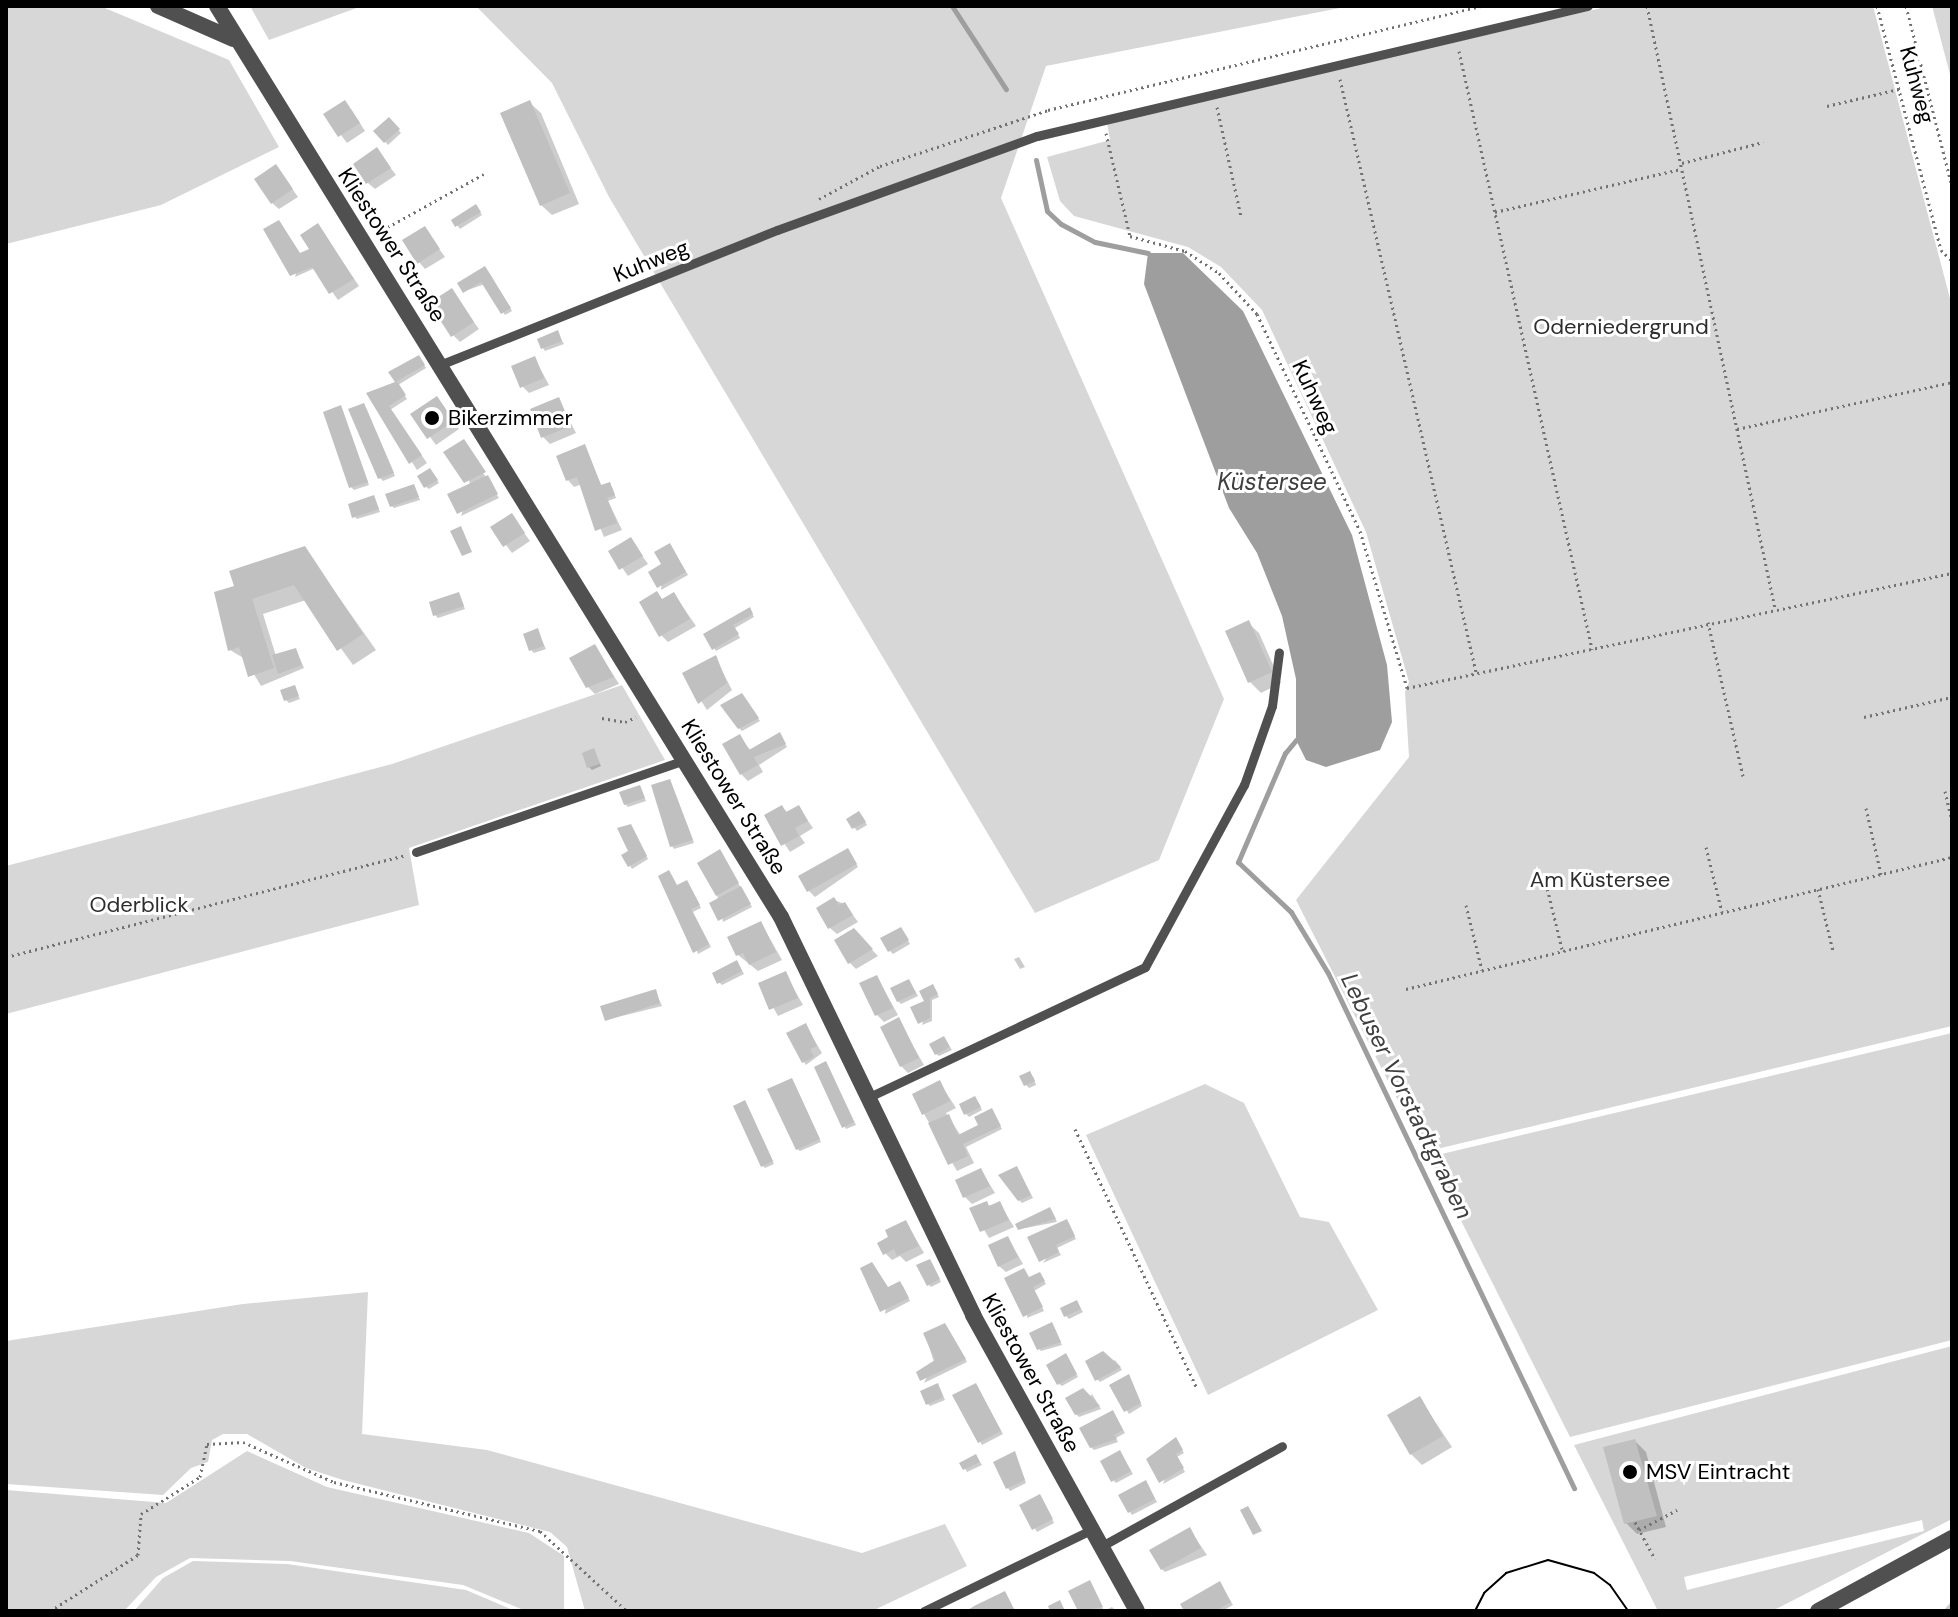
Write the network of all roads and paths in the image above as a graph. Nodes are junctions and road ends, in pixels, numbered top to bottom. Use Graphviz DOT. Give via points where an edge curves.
graph roads {
  1 [pos="158,6"];
  2 [pos="217,6"];
  3 [pos="1481,6"];
  4 [pos="1588,6"];
  5 [pos="1647,6"];
  6 [pos="1877,6"];
  7 [pos="1906,6"];
  8 [pos="1455,36"];
  9 [pos="233,39"];
  10 [pos="1337,64"];
  11 [pos="1899,89"];
  12 [pos="1214,91"];
  13 [pos="1827,106"];
  14 [pos="1103,117"];
  15 [pos="1763,142"];
  16 [pos="1680,163"];
  17 [pos="1681,169"];
  18 [pos="484,174"];
  19 [pos="1952,187"];
  20 [pos="812,204"];
  21 [pos="1495,212"];
  22 [pos="1241,216"];
  23 [pos="363,241"];
  24 [pos="1952,261"];
  25 [pos="442,364"];
  26 [pos="1952,382"];
  27 [pos="1737,429"];
  28 [pos="1952,573"];
  29 [pos="1775,608"];
  30 [pos="1708,622"];
  31 [pos="1592,649"];
  32 [pos="1279,652"];
  33 [pos="1476,672"];
  34 [pos="1952,697"];
  35 [pos="1864,717"];
  36 [pos="602,718"];
  37 [pos="625,722"];
  38 [pos="685,760"];
  39 [pos="1743,776"];
  40 [pos="1945,791"];
  41 [pos="1866,808"];
  42 [pos="1952,821"];
  43 [pos="1706,847"];
  44 [pos="416,852"];
  45 [pos="1952,857"];
  46 [pos="1881,874"];
  47 [pos="1546,883"];
  48 [pos="1818,889"];
  49 [pos="1466,905"];
  50 [pos="1722,912"];
  51 [pos="1562,951"];
  52 [pos="1833,951"];
  53 [pos="6,957"];
  54 [pos="1482,970"];
  55 [pos="1406,989"];
  56 [pos="869,1097"];
  57 [pos="1075,1129"];
  58 [pos="1197,1388"];
  59 [pos="1282,1446"];
  60 [pos="1677,1510"];
  61 [pos="1635,1522"];
  62 [pos="1091,1530"];
  63 [pos="1639,1530"];
  64 [pos="1952,1538"];
  65 [pos="1100,1547"];
  66 [pos="1655,1559"];
  67 [pos="50,1611"];
  68 [pos="627,1611"];
  69 [pos="924,1611"];
  70 [pos="1137,1611"];
  71 [pos="1818,1611"];
  1 -- 9 [label="street"];
  2 -- 9 [label="street, Kliestower Straße"];
  3 -- 20 [label="path" via="1048,110 880,166"];
  4 -- 8 [label="lane, Kuhweg"];
  5 -- 16 [label="path"];
  6 -- 11 [label="path, Kuhweg"];
  7 -- 19 [label="path"];
  8 -- 10 [label="lane, Kuhweg"];
  8 -- 21 [label="path"];
  9 -- 23 [label="street, Kliestower Straße"];
  10 -- 12 [label="lane, Kuhweg"];
  10 -- 33 [label="path"];
  11 -- 13 [label="path"];
  11 -- 24 [label="path, Kuhweg" via="1941,250"];
  12 -- 14 [label="lane, Kuhweg"];
  12 -- 22 [label="path"];
  14 -- 25 [label="lane, Kuhweg" via="777,230"];
  14 -- 33 [label="path, Kuhweg" via="1130,236 1185,251 1219,273 1257,314 1360,531 1407,688"];
  15 -- 16 [label="path"];
  16 -- 17 [label="path"];
  17 -- 21 [label="path"];
  17 -- 27 [label="path"];
  18 -- 23 [label="path"];
  21 -- 31 [label="path"];
  23 -- 25 [label="street, Kliestower Straße"];
  25 -- 38 [label="street, Kliestower Straße"];
  26 -- 27 [label="path"];
  27 -- 29 [label="path"];
  28 -- 29 [label="path, Kuhweg"];
  29 -- 30 [label="path, Kuhweg"];
  30 -- 31 [label="path, Kuhweg"];
  30 -- 39 [label="path"];
  31 -- 33 [label="path, Kuhweg"];
  32 -- 56 [label="lane" via="1272,706 1244,785 1145,967"];
  34 -- 35 [label="path"];
  36 -- 37 [label="path"];
  38 -- 44 [label="lane"];
  38 -- 56 [label="street, Kliestower Straße" via="781,917"];
  40 -- 42 [label="path"];
  41 -- 46 [label="path"];
  43 -- 50 [label="path"];
  44 -- 53 [label="path"];
  45 -- 46 [label="path"];
  46 -- 48 [label="path"];
  47 -- 51 [label="path"];
  48 -- 50 [label="path"];
  48 -- 52 [label="path"];
  49 -- 54 [label="path"];
  50 -- 51 [label="path"];
  51 -- 54 [label="path"];
  54 -- 55 [label="path"];
  56 -- 62 [label="street, Kliestower Straße" via="973,1315"];
  57 -- 58 [label="path"];
  59 -- 65 [label="lane"];
  60 -- 63 [label="path"];
  61 -- 63 [label="path"];
  62 -- 65 [label="street, Kliestower Straße"];
  62 -- 69 [label="lane"];
  63 -- 66 [label="path"];
  64 -- 71 [label="street"];
  65 -- 70 [label="street, Kliestower Straße"];
  67 -- 68 [label="path" via="138,1555 141,1514 200,1477 207,1444 243,1442 334,1482 540,1531"];
}
